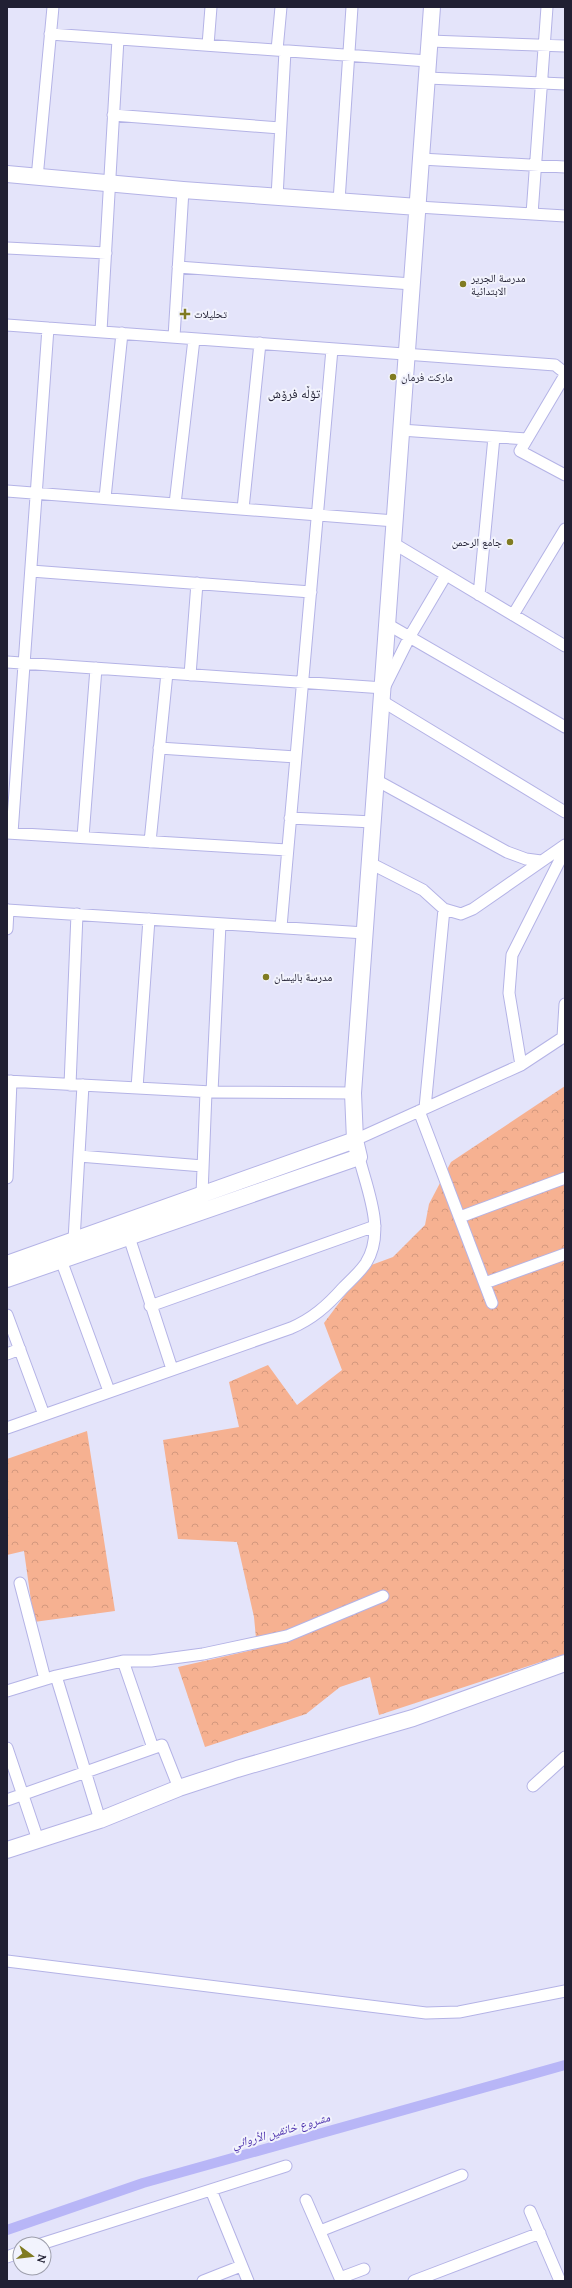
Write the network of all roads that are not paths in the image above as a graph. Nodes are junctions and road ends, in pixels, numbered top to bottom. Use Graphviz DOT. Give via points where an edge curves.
graph roads {
  1 [pos="53,7"];
  2 [pos="211,7"];
  3 [pos="281,7"];
  4 [pos="352,7"];
  5 [pos="432,7"];
  6 [pos="547,7"];
  7 [pos="50,34"];
  8 [pos="118,39"];
  9 [pos="430,41"];
  10 [pos="208,45"];
  11 [pos="544,46"];
  12 [pos="565,46"];
  13 [pos="281,50"];
  14 [pos="349,55"];
  15 [pos="428,61"];
  16 [pos="427,78"];
  17 [pos="542,83"];
  18 [pos="565,84"];
  19 [pos="113,114"];
  20 [pos="280,128"];
  21 [pos="421,159"];
  22 [pos="537,166"];
  23 [pos="565,167"];
  24 [pos="7,174"];
  25 [pos="37,178"];
  26 [pos="109,183"];
  27 [pos="183,190"];
  28 [pos="277,197"];
  29 [pos="339,201"];
  30 [pos="418,207"];
  31 [pos="532,214"];
  32 [pos="565,216"];
  33 [pos="7,248"];
  34 [pos="106,253"];
  35 [pos="178,267"];
  36 [pos="412,284"];
  37 [pos="7,325"];
  38 [pos="48,328"];
  39 [pos="101,332"];
  40 [pos="122,333"];
  41 [pos="174,337"];
  42 [pos="194,338"];
  43 [pos="260,343"];
  44 [pos="332,349"];
  45 [pos="407,355"];
  46 [pos="565,374"];
  47 [pos="402,430"];
  48 [pos="494,436"];
  49 [pos="527,439"];
  50 [pos="565,475"];
  51 [pos="7,491"];
  52 [pos="36,493"];
  53 [pos="105,498"];
  54 [pos="174,504"];
  55 [pos="243,509"];
  56 [pos="318,515"];
  57 [pos="395,521"];
  58 [pos="565,529"];
  59 [pos="393,543"];
  60 [pos="31,571"];
  61 [pos="446,575"];
  62 [pos="197,584"];
  63 [pos="311,592"];
  64 [pos="479,595"];
  65 [pos="513,615"];
  66 [pos="387,624"];
  67 [pos="410,636"];
  68 [pos="565,646"];
  69 [pos="7,662"];
  70 [pos="24,663"];
  71 [pos="96,668"];
  72 [pos="167,673"];
  73 [pos="190,674"];
  74 [pos="303,682"];
  75 [pos="383,695"];
  76 [pos="565,727"];
  77 [pos="159,748"];
  78 [pos="296,757"];
  79 [pos="376,780"];
  80 [pos="565,812"];
  81 [pos="290,818"];
  82 [pos="373,822"];
  83 [pos="10,833"];
  84 [pos="83,838"];
  85 [pos="150,842"];
  86 [pos="565,845"];
  87 [pos="287,850"];
  88 [pos="565,850"];
  89 [pos="541,861"];
  90 [pos="370,863"];
  91 [pos="561,868"];
  92 [pos="444,908"];
  93 [pos="8,910"];
  94 [pos="77,914"];
  95 [pos="149,919"];
  96 [pos="220,924"];
  97 [pos="281,927"];
  98 [pos="7,929"];
  99 [pos="365,933"];
  100 [pos="565,1004"];
  101 [pos="564,1037"];
  102 [pos="521,1065"];
  103 [pos="9,1081"];
  104 [pos="70,1084"];
  105 [pos="83,1085"];
  106 [pos="137,1088"];
  107 [pos="209,1092"];
  108 [pos="353,1093"];
  109 [pos="422,1109"];
  110 [pos="354,1140"];
  111 [pos="8,1151"];
  112 [pos="79,1156"];
  113 [pos="359,1157"];
  114 [pos="203,1166"];
  115 [pos="7,1178"];
  116 [pos="565,1178"];
  117 [pos="202,1194"];
  118 [pos="157,1210"];
  119 [pos="460,1217"];
  120 [pos="162,1225"];
  121 [pos="375,1226"];
  122 [pos="129,1237"];
  123 [pos="74,1240"];
  124 [pos="565,1254"];
  125 [pos="61,1260"];
  126 [pos="19,1265"];
  127 [pos="7,1279"];
  128 [pos="485,1284"];
  129 [pos="492,1303"];
  130 [pos="150,1306"];
  131 [pos="7,1315"];
  132 [pos="20,1349"];
  133 [pos="7,1354"];
  134 [pos="172,1369"];
  135 [pos="109,1392"];
  136 [pos="44,1415"];
  137 [pos="7,1428"];
  138 [pos="20,1583"];
  139 [pos="383,1596"];
  140 [pos="123,1661"];
  141 [pos="565,1663"];
  142 [pos="56,1676"];
  143 [pos="45,1680"];
  144 [pos="7,1691"];
  145 [pos="7,1748"];
  146 [pos="153,1748"];
  147 [pos="565,1757"];
  148 [pos="87,1773"];
  149 [pos="533,1786"];
  150 [pos="179,1788"];
  151 [pos="24,1794"];
  152 [pos="7,1800"];
  153 [pos="100,1820"];
  154 [pos="38,1840"];
  155 [pos="7,1850"];
  156 [pos="7,1960"];
  157 [pos="565,1991"];
  158 [pos="286,2166"];
  159 [pos="462,2175"];
  160 [pos="211,2190"];
  161 [pos="306,2200"];
  162 [pos="530,2211"];
  163 [pos="320,2231"];
  164 [pos="540,2233"];
  165 [pos="52,2240"];
  166 [pos="242,2266"];
  167 [pos="359,2274"];
  168 [pos="203,2281"];
  169 [pos="248,2281"];
  170 [pos="414,2281"];
  171 [pos="560,2281"];
  1 -- 7 [label="street"];
  2 -- 10 [label="street"];
  3 -- 13 [label="street"];
  4 -- 14 [label="street"];
  5 -- 9 [label="street"];
  6 -- 11 [label="street"];
  7 -- 8 [label="street"];
  7 -- 25 [label="street"];
  8 -- 10 [label="street"];
  8 -- 19 [label="street"];
  9 -- 11 [label="street"];
  9 -- 15 [label="street"];
  10 -- 13 [label="street"];
  11 -- 12 [label="street"];
  11 -- 17 [label="street"];
  13 -- 14 [label="street"];
  13 -- 20 [label="street"];
  14 -- 15 [label="street"];
  14 -- 29 [label="street"];
  15 -- 16 [label="street"];
  16 -- 17 [label="street"];
  16 -- 21 [label="street"];
  17 -- 18 [label="street"];
  17 -- 22 [label="street"];
  19 -- 20 [label="street"];
  19 -- 26 [label="street"];
  20 -- 28 [label="street"];
  21 -- 22 [label="street"];
  21 -- 30 [label="street"];
  22 -- 23 [label="street"];
  22 -- 31 [label="street"];
  24 -- 25 [label="street"];
  25 -- 26 [label="street"];
  26 -- 27 [label="street"];
  26 -- 34 [label="street"];
  27 -- 28 [label="street"];
  27 -- 35 [label="street"];
  28 -- 29 [label="street"];
  29 -- 30 [label="street"];
  30 -- 31 [label="street"];
  30 -- 36 [label="street"];
  31 -- 32 [label="street"];
  33 -- 34 [label="street"];
  34 -- 39 [label="street"];
  35 -- 36 [label="street"];
  35 -- 41 [label="street"];
  36 -- 45 [label="street"];
  37 -- 38 [label="street"];
  38 -- 39 [label="street"];
  38 -- 52 [label="street"];
  39 -- 40 [label="street"];
  40 -- 41 [label="street"];
  40 -- 53 [label="street"];
  41 -- 42 [label="street"];
  42 -- 43 [label="street"];
  42 -- 54 [label="street"];
  43 -- 44 [label="street"];
  43 -- 55 [label="street"];
  44 -- 45 [label="street"];
  44 -- 56 [label="street"];
  45 -- 46 [label="street" via="554,366"];
  45 -- 47 [label="street"];
  46 -- 49 [label="street"];
  47 -- 48 [label="street"];
  47 -- 57 [label="street"];
  48 -- 49 [label="street"];
  48 -- 64 [label="street"];
  49 -- 50 [label="street" via="520,451"];
  51 -- 52 [label="street"];
  52 -- 53 [label="street"];
  52 -- 60 [label="street"];
  53 -- 54 [label="street"];
  54 -- 55 [label="street"];
  55 -- 56 [label="street"];
  56 -- 57 [label="street"];
  56 -- 63 [label="street"];
  57 -- 59 [label="street"];
  58 -- 65 [label="street"];
  59 -- 61 [label="street"];
  59 -- 66 [label="street"];
  60 -- 62 [label="street"];
  60 -- 70 [label="street"];
  61 -- 64 [label="street"];
  61 -- 67 [label="street"];
  62 -- 63 [label="street"];
  62 -- 73 [label="street"];
  63 -- 74 [label="street"];
  64 -- 65 [label="street"];
  65 -- 68 [label="street"];
  66 -- 67 [label="street"];
  66 -- 75 [label="street"];
  67 -- 75 [label="street"];
  67 -- 76 [label="street"];
  69 -- 70 [label="street"];
  70 -- 71 [label="street"];
  70 -- 83 [label="street"];
  71 -- 72 [label="street"];
  71 -- 84 [label="street"];
  72 -- 73 [label="street"];
  72 -- 77 [label="street"];
  73 -- 74 [label="street"];
  74 -- 75 [label="street"];
  74 -- 78 [label="street"];
  75 -- 79 [label="street"];
  75 -- 80 [label="street"];
  77 -- 78 [label="street"];
  77 -- 85 [label="street"];
  78 -- 81 [label="street"];
  79 -- 82 [label="street"];
  79 -- 89 [label="street" via="507,852 526,860"];
  81 -- 82 [label="street"];
  81 -- 87 [label="street"];
  82 -- 90 [label="street"];
  83 -- 84 [label="street"];
  84 -- 85 [label="street"];
  85 -- 87 [label="street"];
  86 -- 89 [label="street"];
  87 -- 97 [label="street"];
  88 -- 91 [label="street"];
  89 -- 92 [label="street" via="473,909 461,914"];
  90 -- 92 [label="street" via="423,890"];
  90 -- 99 [label="street"];
  91 -- 102 [label="street" via="512,955 509,993"];
  92 -- 109 [label="street"];
  93 -- 94 [label="street"];
  93 -- 98 [label="street"];
  94 -- 95 [label="street"];
  94 -- 104 [label="street"];
  95 -- 96 [label="street"];
  95 -- 106 [label="street"];
  96 -- 97 [label="street"];
  96 -- 107 [label="street"];
  97 -- 99 [label="street"];
  99 -- 108 [label="street"];
  100 -- 101 [label="street"];
  101 -- 102 [label="street"];
  102 -- 109 [label="street"];
  103 -- 104 [label="street"];
  103 -- 111 [label="street"];
  104 -- 105 [label="street"];
  105 -- 106 [label="street"];
  105 -- 112 [label="street"];
  106 -- 107 [label="street"];
  107 -- 108 [label="street"];
  107 -- 114 [label="street"];
  108 -- 110 [label="street"];
  109 -- 110 [label="street"];
  109 -- 119 [label="street"];
  110 -- 113 [label="street"];
  110 -- 117 [label="street"];
  111 -- 115 [label="street"];
  112 -- 114 [label="street"];
  112 -- 123 [label="street"];
  113 -- 120 [label="street"];
  113 -- 121 [label="street"];
  114 -- 117 [label="street"];
  116 -- 119 [label="street"];
  117 -- 118 [label="street"];
  118 -- 120 [label="street"];
  118 -- 123 [label="street"];
  119 -- 128 [label="street"];
  120 -- 122 [label="street"];
  121 -- 130 [label="street"];
  121 -- 134 [label="street" via="372,1250 365,1264 316,1315 290,1328"];
  122 -- 125 [label="street"];
  122 -- 130 [label="street"];
  123 -- 126 [label="street"];
  124 -- 128 [label="street"];
  125 -- 126 [label="street"];
  125 -- 135 [label="street"];
  126 -- 127 [label="street"];
  128 -- 129 [label="street"];
  130 -- 134 [label="street"];
  131 -- 132 [label="street"];
  132 -- 133 [label="street"];
  132 -- 136 [label="street"];
  134 -- 135 [label="street"];
  135 -- 136 [label="street"];
  136 -- 137 [label="street"];
  138 -- 143 [label="street"];
  139 -- 140 [label="street" via="287,1636 203,1654 151,1661"];
  140 -- 142 [label="street"];
  140 -- 146 [label="street"];
  141 -- 150 [label="street" via="413,1718"];
  142 -- 143 [label="street"];
  142 -- 148 [label="street"];
  143 -- 144 [label="street"];
  145 -- 151 [label="street"];
  146 -- 148 [label="street"];
  146 -- 150 [label="street" via="162,1745"];
  147 -- 149 [label="street"];
  148 -- 151 [label="street"];
  148 -- 153 [label="street"];
  150 -- 153 [label="street"];
  151 -- 152 [label="street"];
  151 -- 154 [label="street"];
  153 -- 154 [label="street"];
  154 -- 155 [label="street"];
  156 -- 157 [label="street" via="426,2013 459,2012"];
  158 -- 160 [label="street"];
  159 -- 163 [label="street"];
  160 -- 165 [label="street"];
  160 -- 166 [label="street"];
  161 -- 163 [label="street"];
  162 -- 164 [label="street"];
  163 -- 167 [label="street" via="340,2278"];
  164 -- 170 [label="street"];
  164 -- 171 [label="street"];
  166 -- 168 [label="street"];
  166 -- 169 [label="street"];
}
